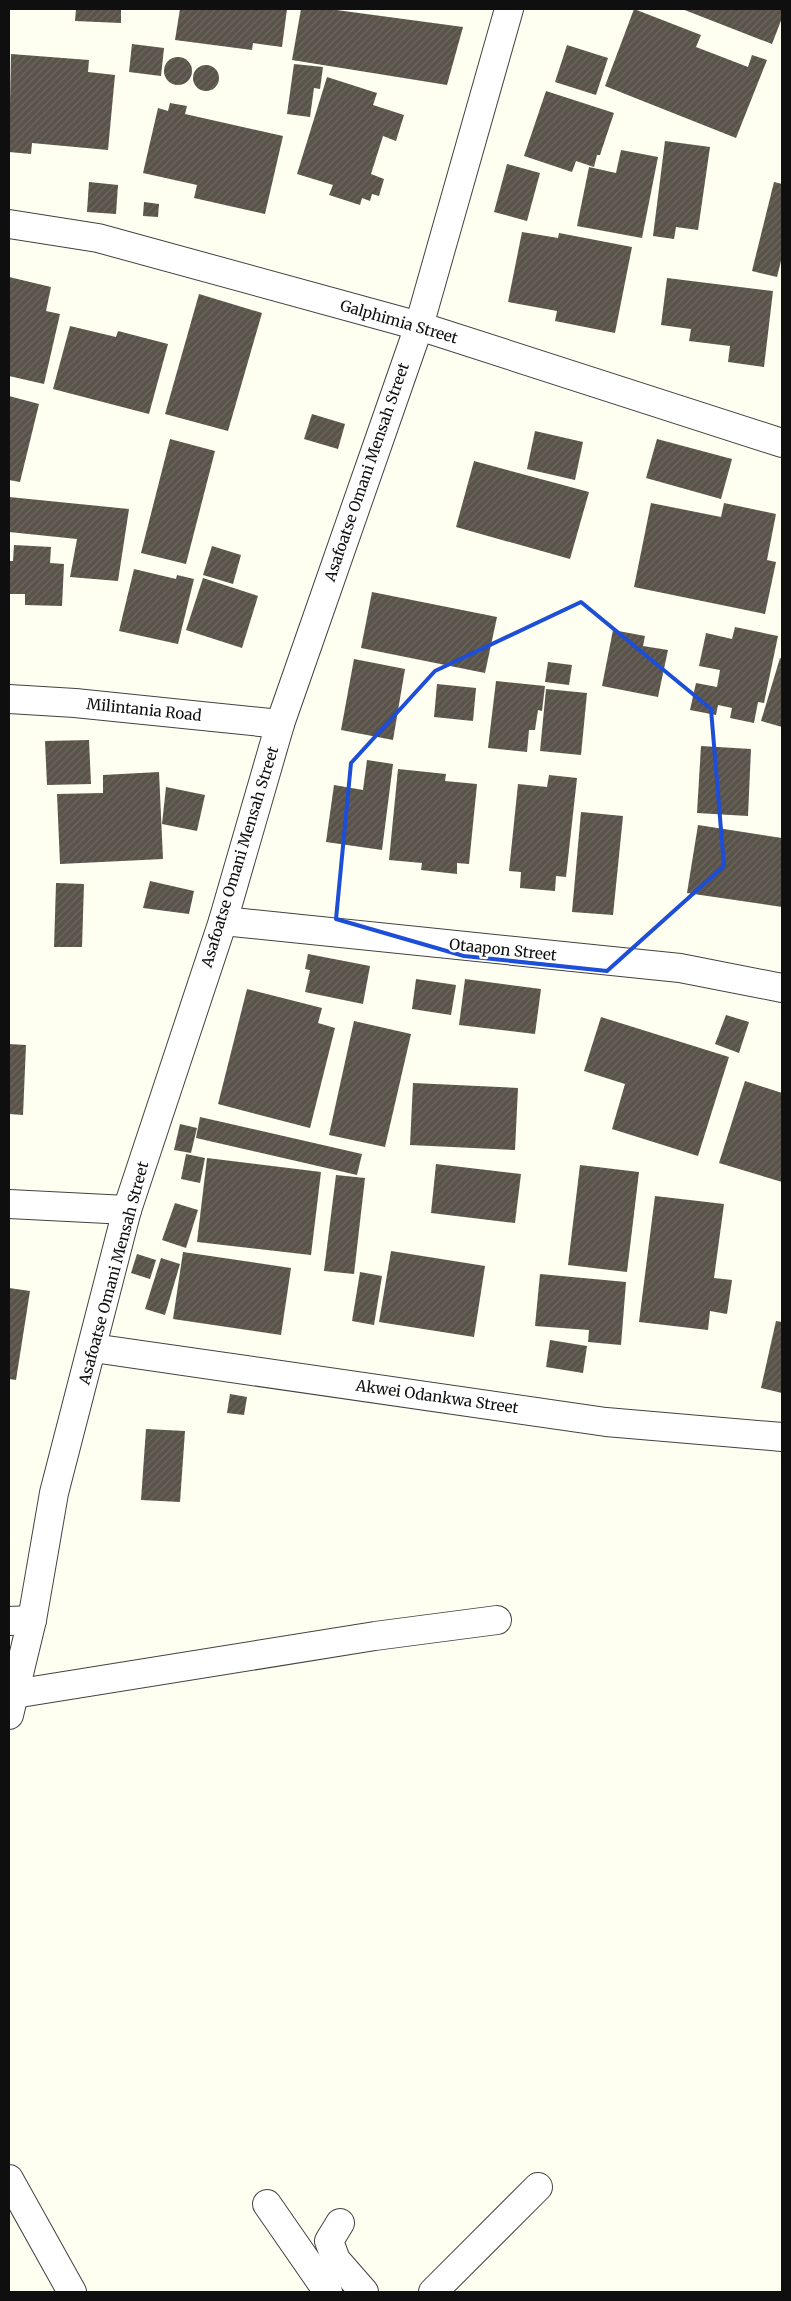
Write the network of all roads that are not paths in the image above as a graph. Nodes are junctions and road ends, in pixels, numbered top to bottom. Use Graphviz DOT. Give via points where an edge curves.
graph roads {
  1 [pos="510,9"];
  2 [pos="9,224"];
  3 [pos="419,326"];
  4 [pos="782,443"];
  5 [pos="9,699"];
  6 [pos="280,724"];
  7 [pos="223,921"];
  8 [pos="782,988"];
  9 [pos="9,1204"];
  10 [pos="127,1210"];
  11 [pos="93,1348"];
  12 [pos="782,1437"];
  13 [pos="21,1620"];
  14 [pos="497,1620"];
  15 [pos="12,1705"];
  16 [pos="9,2179"];
  17 [pos="538,2187"];
  18 [pos="267,2204"];
  19 [pos="340,2223"];
  20 [pos="72,2292"];
  21 [pos="328,2292"];
  22 [pos="364,2292"];
  23 [pos="433,2292"];
  1 -- 3 [label="street, Asafoatse Omani Mensah Street"];
  2 -- 3 [label="street, Galphimia Street" via="98,238"];
  3 -- 4 [label="street, Galphimia Street"];
  3 -- 6 [label="street, Asafoatse Omani Mensah Street"];
  5 -- 6 [label="street, Milintania Road"];
  6 -- 7 [label="street, Asafoatse Omani Mensah Street"];
  7 -- 8 [label="street, Otaapon Street" via="680,968"];
  7 -- 10 [label="street, Asafoatse Omani Mensah Street"];
  9 -- 10 [label="street"];
  10 -- 11 [label="street, Asafoatse Omani Mensah Street"];
  11 -- 12 [label="street, Akwei Odankwa Street" via="606,1422"];
  11 -- 13 [label="street, Asafoatse Omani Mensah Street"];
  13 -- 15 [label="street, Asafoatse Omani Mensah Street"];
  14 -- 15 [label="street" via="374,1636"];
  16 -- 20 [label="street"];
  17 -- 23 [label="street"];
  18 -- 21 [label="street"];
  19 -- 22 [label="street" via="329,2241 336,2260"];
}
